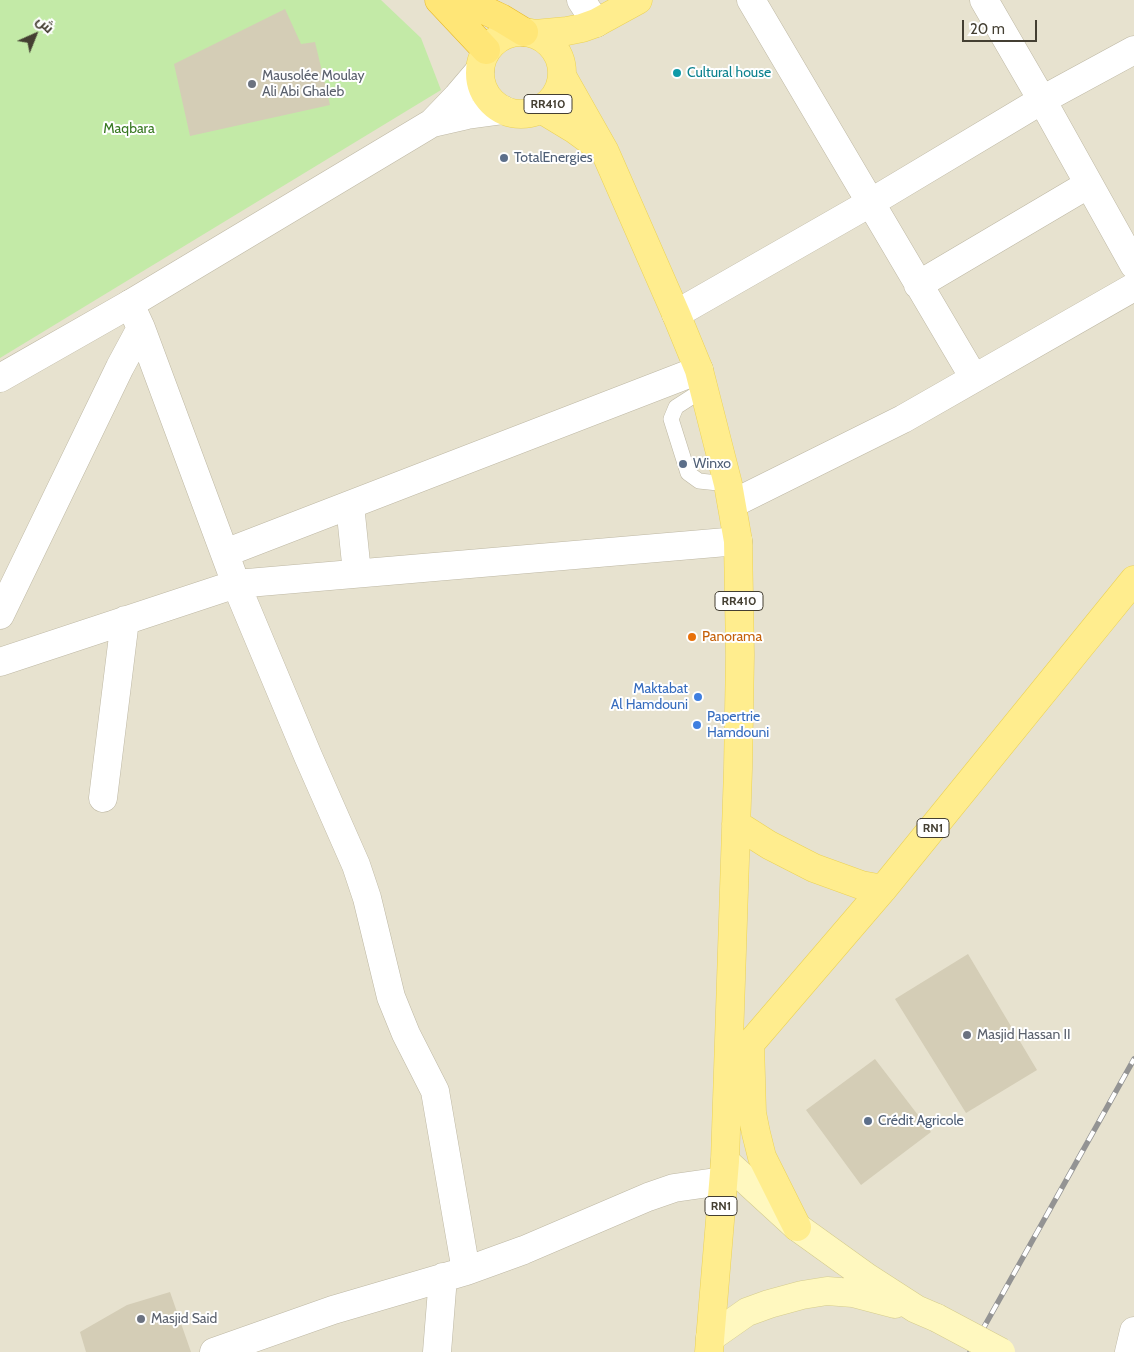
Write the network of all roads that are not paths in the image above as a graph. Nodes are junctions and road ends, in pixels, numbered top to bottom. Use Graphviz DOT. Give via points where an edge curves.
graph roads {
  1 [pos="439,0"];
  2 [pos="463,0"];
  3 [pos="581,0"];
  4 [pos="638,0"];
  5 [pos="750,0"];
  6 [pos="984,0"];
  7 [pos="596,22"];
  8 [pos="530,33"];
  9 [pos="1134,50"];
  10 [pos="483,60"];
  11 [pos="562,70"];
  12 [pos="1042,100"];
  13 [pos="541,109"];
  14 [pos="504,110"];
  15 [pos="432,122"];
  16 [pos="605,152"];
  17 [pos="1089,184"];
  18 [pos="870,203"];
  19 [pos="1134,265"];
  20 [pos="918,285"];
  21 [pos="1134,287"];
  22 [pos="676,314"];
  23 [pos="136,316"];
  24 [pos="0,378"];
  25 [pos="974,378"];
  26 [pos="701,380"];
  27 [pos="730,494"];
  28 [pos="350,506"];
  29 [pos="738,541"];
  30 [pos="225,553"];
  31 [pos="357,573"];
  32 [pos="1134,580"];
  33 [pos="236,584"];
  34 [pos="0,615"];
  35 [pos="125,620"];
  36 [pos="0,662"];
  37 [pos="103,798"];
  38 [pos="736,824"];
  39 [pos="883,889"];
  40 [pos="750,1044"];
  41 [pos="728,1074"];
  42 [pos="724,1171"];
  43 [pos="797,1227"];
  44 [pos="455,1274"];
  45 [pos="927,1314"];
  46 [pos="1134,1331"];
  47 [pos="710,1345"];
  48 [pos="214,1352"];
  49 [pos="437,1352"];
  50 [pos="1002,1352"];
  51 [pos="1129,1352"];
  1 -- 10 [label="highway"];
  2 -- 8 [label="highway, RR410"];
  3 -- 7 [label="street"];
  4 -- 7 [label="main road"];
  5 -- 18 [label="street"];
  6 -- 12 [label="street"];
  7 -- 8 [label="main road" via="567,32"];
  7 -- 11 [label="main road" via="577,42"];
  8 -- 10 [label="main road" via="513,32 502,36 494,42"];
  8 -- 11 [label="main road, RR410" via="547,41 556,52"];
  9 -- 12 [label="street"];
  10 -- 14 [label="main road" via="481,82 485,94"];
  10 -- 15 [label="street" via="457,97"];
  11 -- 13 [label="main road, RR410" via="556,95"];
  11 -- 16 [label="main road, RR410"];
  12 -- 17 [label="street"];
  12 -- 18 [label="street"];
  13 -- 14 [label="main road, RR410" via="516,114"];
  13 -- 16 [label="main road, RR410"];
  14 -- 15 [label="street"];
  15 -- 23 [label="street"];
  16 -- 22 [label="main road, RR410"];
  17 -- 19 [label="street"];
  17 -- 20 [label="street"];
  18 -- 20 [label="street"];
  18 -- 22 [label="street"];
  20 -- 25 [label="street"];
  21 -- 25 [label="street"];
  22 -- 26 [label="main road, RR410"];
  23 -- 24 [label="street"];
  23 -- 30 [label="street"];
  23 -- 34 [label="street" via="120,367"];
  25 -- 27 [label="street" via="903,419"];
  26 -- 27 [label="main road, RR410"];
  26 -- 27 [label="lane" via="676,407 671,419 688,473"];
  26 -- 28 [label="street"];
  27 -- 29 [label="main road, RR410"];
  28 -- 30 [label="street"];
  28 -- 31 [label="street"];
  29 -- 31 [label="street"];
  29 -- 38 [label="main road, RR410" via="740,655"];
  30 -- 33 [label="street"];
  31 -- 33 [label="street"];
  32 -- 39 [label="main road, RN1"];
  33 -- 35 [label="street"];
  33 -- 44 [label="street" via="356,865 391,997 435,1091"];
  35 -- 36 [label="street"];
  35 -- 37 [label="street"];
  38 -- 39 [label="main road" via="814,868 861,885"];
  38 -- 41 [label="main road, RR410"];
  39 -- 40 [label="main road, RN1"];
  40 -- 41 [label="main road, RN1"];
  40 -- 43 [label="main road" via="752,1112 756,1134 762,1157"];
  41 -- 42 [label="main road, RN1"];
  42 -- 43 [label="main road"];
  42 -- 44 [label="street" via="648,1197 524,1250"];
  42 -- 47 [label="main road, RN1"];
  43 -- 45 [label="main road" via="868,1278"];
  44 -- 48 [label="street" via="333,1310"];
  44 -- 49 [label="street"];
  45 -- 47 [label="main road" via="853,1293 827,1291 747,1312"];
  45 -- 50 [label="main road, bridge"];
  46 -- 51 [label="street"];
}
